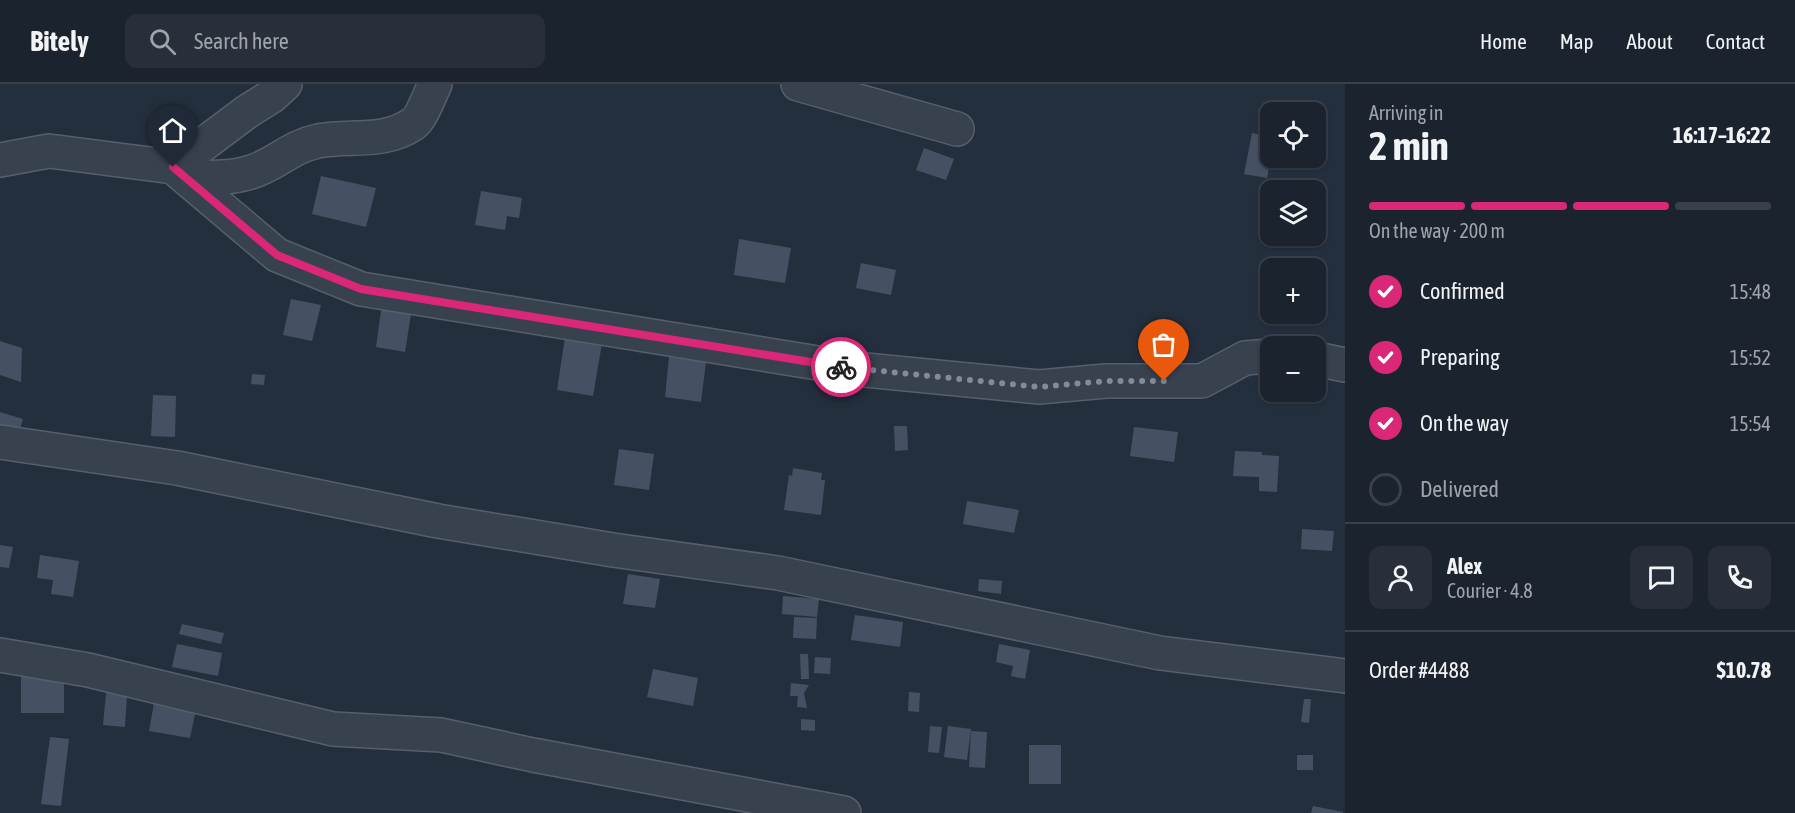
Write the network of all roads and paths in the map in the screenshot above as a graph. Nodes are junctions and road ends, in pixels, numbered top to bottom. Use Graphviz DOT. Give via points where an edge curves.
graph roads {
  1 [pos="285,84"];
  2 [pos="435,84"];
  3 [pos="798,84"];
  4 [pos="957,129"];
  5 [pos="0,160"];
  6 [pos="180,173"];
  7 [pos="1260,357"];
  8 [pos="1326,361"];
  9 [pos="1345,365"];
  10 [pos="0,442"];
  11 [pos="0,655"];
  12 [pos="1345,676"];
  13 [pos="844,813"];
  1 -- 6 [label="street" via="248,111"];
  2 -- 6 [label="street" via="415,123 391,135 320,141 294,148 253,172 234,176"];
  3 -- 4 [label="street"];
  5 -- 6 [label="street" via="49,151"];
  6 -- 7 [label="street" via="277,255 372,291 855,369 1039,387 1106,381 1202,381 1245,358"];
  8 -- 9 [label="street"];
  10 -- 12 [label="street" via="177,468 438,521 778,573 1160,653"];
  11 -- 13 [label="street" via="88,670 333,729 441,735"];
}
